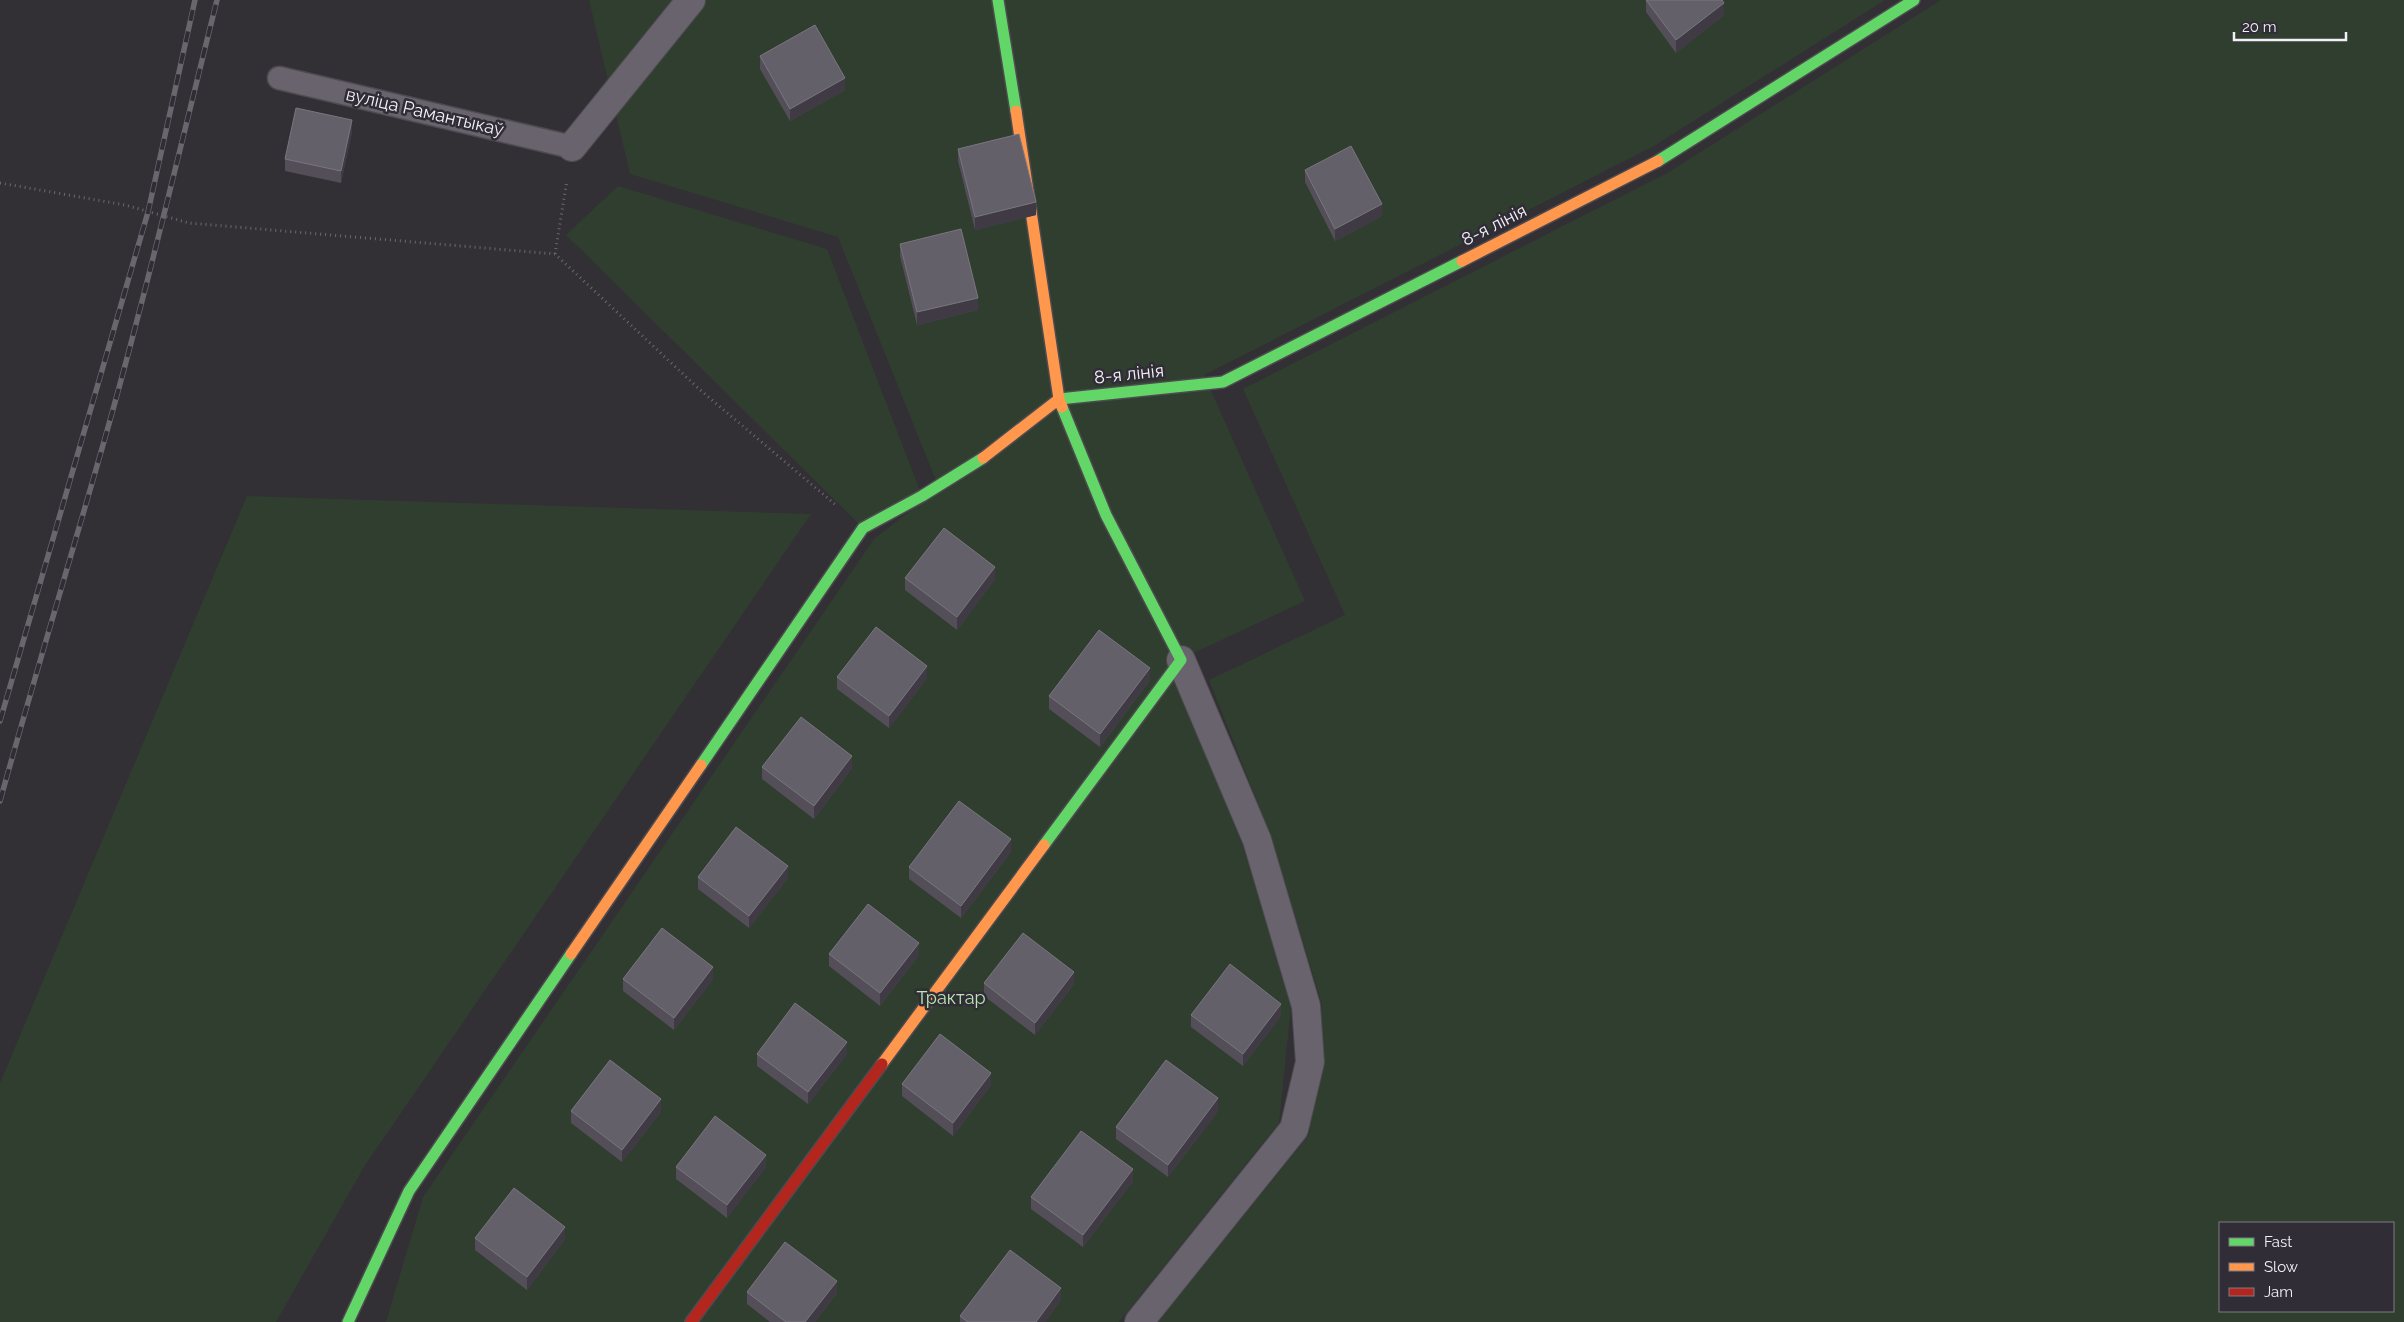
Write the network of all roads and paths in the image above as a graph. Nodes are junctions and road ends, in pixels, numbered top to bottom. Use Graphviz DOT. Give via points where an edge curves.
graph roads {
  1 [pos="692,0"];
  2 [pos="998,0"];
  3 [pos="1914,0"];
  4 [pos="278,78"];
  5 [pos="572,147"];
  6 [pos="0,183"];
  7 [pos="555,254"];
  8 [pos="1059,399"];
  9 [pos="863,528"];
  10 [pos="1181,660"];
  11 [pos="348,1322"];
  12 [pos="691,1322"];
  13 [pos="1139,1322"];
  1 -- 5 [label="street"];
  2 -- 8 [label="street"];
  3 -- 8 [label="street, 8-я лінія" via="1661,159 1223,382"];
  4 -- 5 [label="lane, вуліца Рамантыкаў"];
  5 -- 7 [label="path"];
  6 -- 7 [label="path" via="125,205 189,223"];
  7 -- 9 [label="path" via="700,389"];
  8 -- 9 [label="street" via="996,450"];
  8 -- 10 [label="street" via="1106,515"];
  9 -- 11 [label="street" via="409,1190"];
  10 -- 12 [label="street"];
  10 -- 13 [label="street" via="1257,840 1306,1006 1310,1062 1294,1128"];
}
